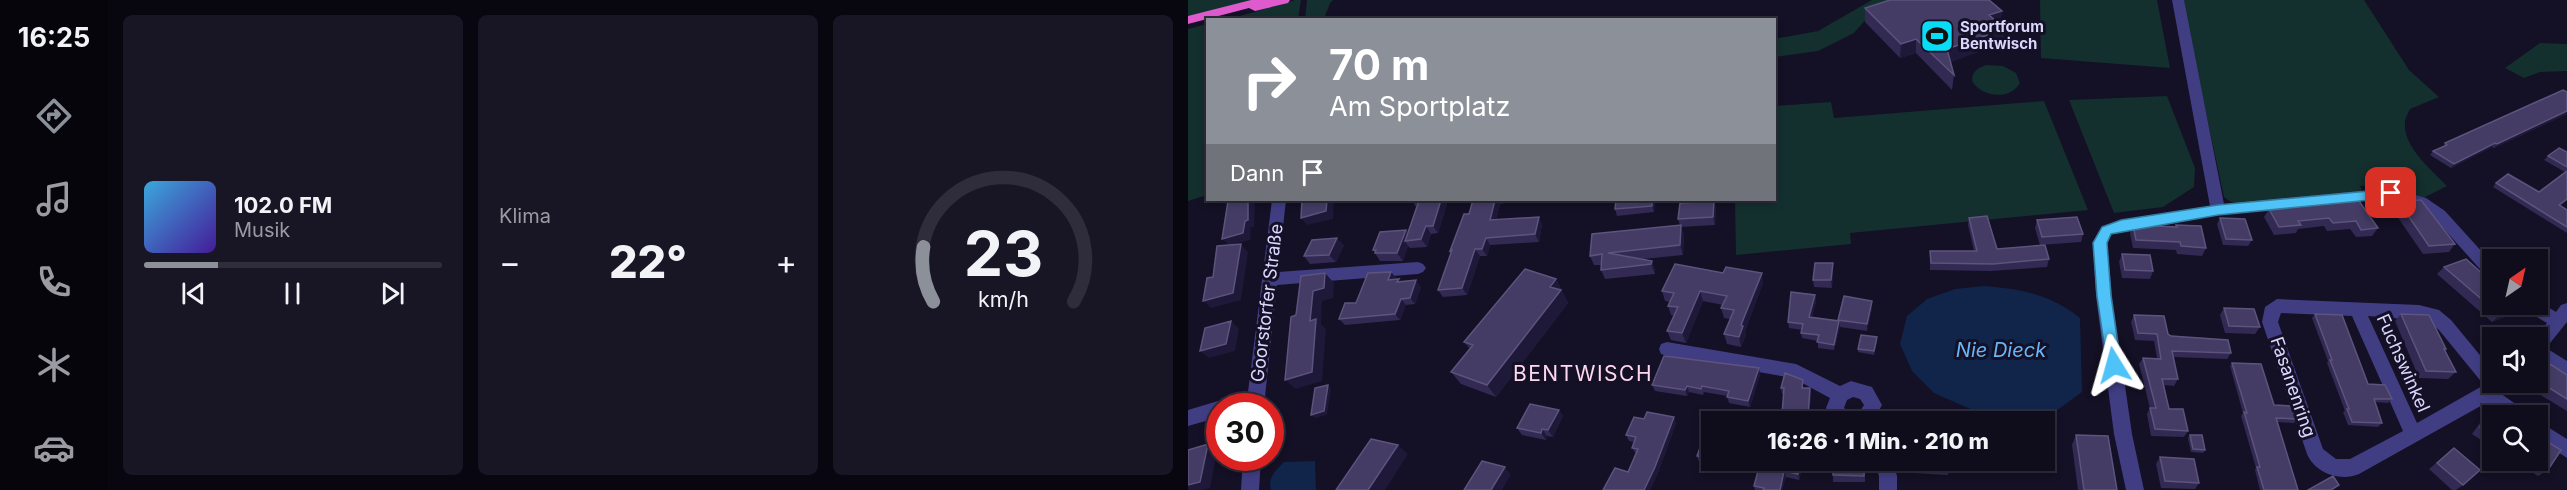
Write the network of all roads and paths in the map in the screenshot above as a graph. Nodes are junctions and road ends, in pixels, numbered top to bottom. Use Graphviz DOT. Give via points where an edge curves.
graph roads {
  1 [pos="1265,0"];
  2 [pos="1284,0"];
  3 [pos="2178,0"];
  4 [pos="1216,18"];
  5 [pos="1188,20"];
  6 [pos="1206,20"];
  7 [pos="1188,25"];
  8 [pos="1279,201"];
  9 [pos="2218,210"];
  10 [pos="2482,262"];
  11 [pos="1418,268"];
  12 [pos="1270,279"];
  13 [pos="2357,309"];
  14 [pos="2562,316"];
  15 [pos="2548,334"];
  16 [pos="1667,349"];
  17 [pos="2548,358"];
  18 [pos="2567,370"];
  19 [pos="2482,373"];
  20 [pos="1256,393"];
  21 [pos="2485,393"];
  22 [pos="2498,393"];
  23 [pos="1839,395"];
  24 [pos="2509,405"];
  25 [pos="1836,411"];
  26 [pos="1867,411"];
  27 [pos="1206,413"];
  28 [pos="1188,418"];
  29 [pos="2413,433"];
  30 [pos="2548,436"];
  31 [pos="2567,449"];
  32 [pos="1252,471"];
  33 [pos="1886,471"];
  34 [pos="1251,490"];
  35 [pos="1888,490"];
  36 [pos="2135,490"];
  1 -- 5 [label="highway"];
  2 -- 4 [label="highway"];
  3 -- 9 [label="street"];
  6 -- 7 [label="highway"];
  8 -- 12 [label="street, Goorstorfer Straße"];
  9 -- 10 [label="street" via="2391,193 2421,202 2440,214"];
  9 -- 36 [label="street" via="2121,225 2107,230 2100,243 2118,400"];
  11 -- 12 [label="street"];
  12 -- 20 [label="street, Goorstorfer Straße"];
  13 -- 19 [label="street, Fasanenring" via="2433,315"];
  13 -- 29 [label="street, Fuchswinkel"];
  13 -- 29 [label="street, Fasanenring" via="2277,306 2271,312 2270,322 2316,454 2339,470 2352,468"];
  14 -- 15 [label="street"];
  16 -- 23 [label="street" via="1796,371"];
  17 -- 18 [label="street"];
  21 -- 29 [label="street, Fasanenring"];
  22 -- 24 [label="street, Fasanenring"];
  23 -- 25 [label="street"];
  23 -- 26 [label="street" via="1851,389 1866,392 1872,405"];
  27 -- 28 [label="street"];
  30 -- 31 [label="street"];
  32 -- 34 [label="street"];
  33 -- 35 [label="street"];
}
